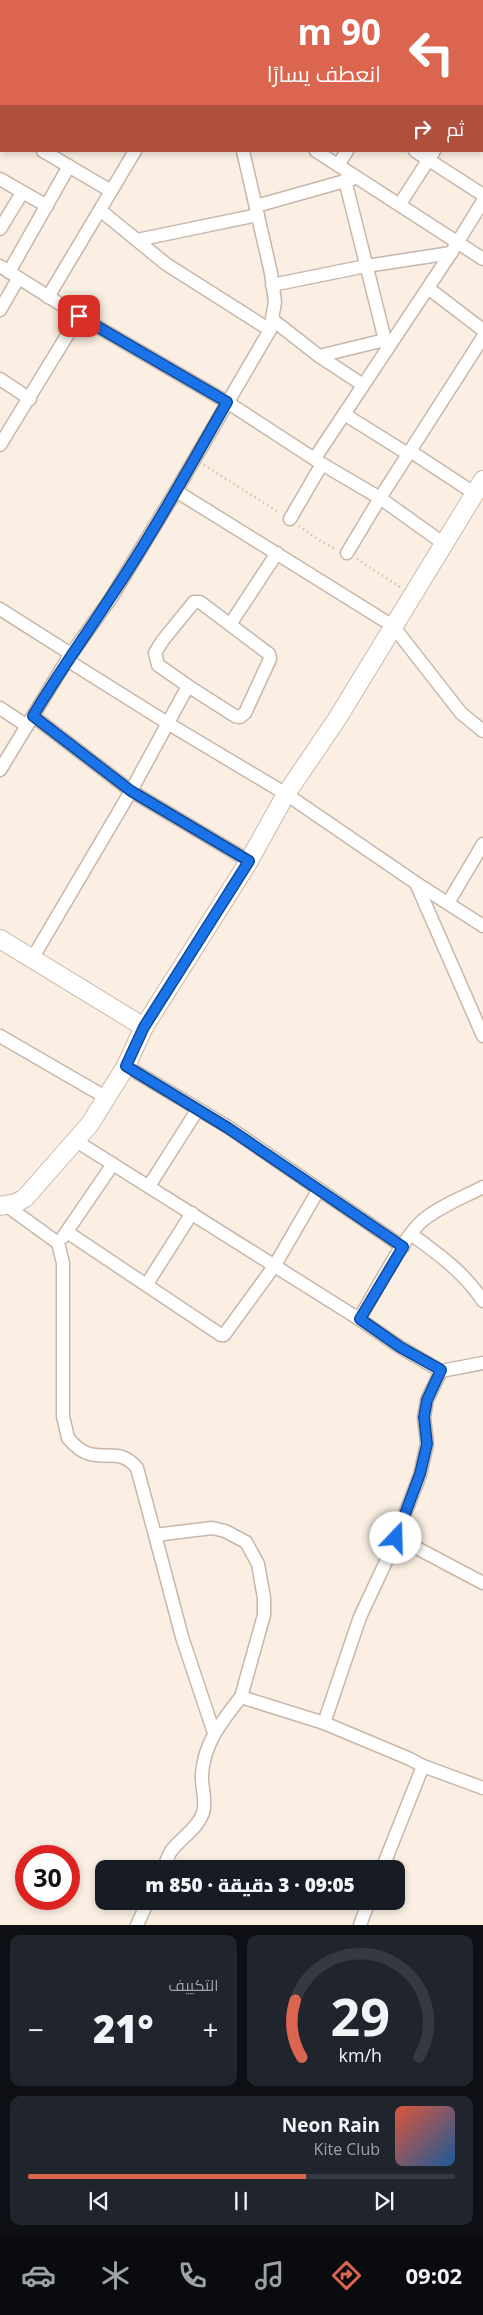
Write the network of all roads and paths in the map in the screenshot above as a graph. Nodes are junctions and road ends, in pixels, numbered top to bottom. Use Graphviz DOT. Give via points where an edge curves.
graph roads {
  1 [pos="45,152"];
  2 [pos="134,152"];
  3 [pos="243,152"];
  4 [pos="318,152"];
  5 [pos="346,152"];
  6 [pos="431,155"];
  7 [pos="338,165"];
  8 [pos="69,166"];
  9 [pos="0,179"];
  10 [pos="351,179"];
  11 [pos="111,190"];
  12 [pos="22,193"];
  13 [pos="483,195"];
  14 [pos="483,201"];
  15 [pos="400,204"];
  16 [pos="47,206"];
  17 [pos="100,210"];
  18 [pos="257,210"];
  19 [pos="0,229"];
  20 [pos="137,240"];
  21 [pos="455,247"];
  22 [pos="483,259"];
  23 [pos="366,266"];
  24 [pos="9,272"];
  25 [pos="272,285"];
  26 [pos="428,288"];
  27 [pos="48,297"];
  28 [pos="0,310"];
  29 [pos="79,316"];
  30 [pos="271,325"];
  31 [pos="483,330"];
  32 [pos="483,337"];
  33 [pos="386,344"];
  34 [pos="319,356"];
  35 [pos="0,379"];
  36 [pos="363,384"];
  37 [pos="30,398"];
  38 [pos="227,402"];
  39 [pos="344,414"];
  40 [pos="0,445"];
  41 [pos="409,453"];
  42 [pos="194,459"];
  43 [pos="318,461"];
  44 [pos="479,487"];
  45 [pos="176,491"];
  46 [pos="380,498"];
  47 [pos="290,519"];
  48 [pos="444,543"];
  49 [pos="277,553"];
  50 [pos="347,554"];
  51 [pos="413,596"];
  52 [pos="0,609"];
  53 [pos="230,623"];
  54 [pos="393,626"];
  55 [pos="69,657"];
  56 [pos="188,686"];
  57 [pos="0,708"];
  58 [pos="30,721"];
  59 [pos="168,724"];
  60 [pos="483,731"];
  61 [pos="0,770"];
  62 [pos="131,791"];
  63 [pos="286,794"];
  64 [pos="483,844"];
  65 [pos="249,861"];
  66 [pos="416,883"];
  67 [pos="448,903"];
  68 [pos="483,926"];
  69 [pos="0,939"];
  70 [pos="32,959"];
  71 [pos="144,1027"];
  72 [pos="0,1036"];
  73 [pos="483,1036"];
  74 [pos="126,1066"];
  75 [pos="107,1098"];
  76 [pos="198,1109"];
  77 [pos="76,1141"];
  78 [pos="113,1164"];
  79 [pos="149,1186"];
  80 [pos="483,1187"];
  81 [pos="319,1188"];
  82 [pos="4,1206"];
  83 [pos="192,1213"];
  84 [pos="67,1232"];
  85 [pos="410,1234"];
  86 [pos="58,1243"];
  87 [pos="403,1247"];
  88 [pos="274,1265"];
  89 [pos="478,1283"];
  90 [pos="147,1284"];
  91 [pos="483,1301"];
  92 [pos="360,1319"];
  93 [pos="483,1363"];
  94 [pos="441,1370"];
  95 [pos="155,1535"];
  96 [pos="396,1538"];
  97 [pos="483,1583"];
  98 [pos="241,1697"];
  99 [pos="324,1723"];
  100 [pos="214,1733"];
  101 [pos="423,1766"];
  102 [pos="483,1788"];
  103 [pos="167,1860"];
  104 [pos="386,1860"];
  105 [pos="144,1910"];
  106 [pos="366,1910"];
  107 [pos="137,1925"];
  108 [pos="360,1925"];
  1 -- 8 [label="street"];
  2 -- 11 [label="street"];
  3 -- 18 [label="street"];
  4 -- 7 [label="street"];
  5 -- 7 [label="street"];
  6 -- 13 [label="street"];
  6 -- 15 [label="street"];
  7 -- 10 [label="street"];
  8 -- 11 [label="street"];
  8 -- 16 [label="street"];
  9 -- 12 [label="street"];
  10 -- 15 [label="street"];
  10 -- 18 [label="street"];
  10 -- 23 [label="street"];
  11 -- 17 [label="street"];
  12 -- 16 [label="street"];
  12 -- 19 [label="street"];
  14 -- 21 [label="street"];
  15 -- 21 [label="street"];
  16 -- 24 [label="street"];
  17 -- 20 [label="street"];
  17 -- 27 [label="street"];
  18 -- 20 [label="street"];
  18 -- 25 [label="street"];
  20 -- 30 [label="street" via="166,264"];
  21 -- 22 [label="street"];
  21 -- 23 [label="street"];
  21 -- 26 [label="street"];
  23 -- 25 [label="street"];
  23 -- 33 [label="street"];
  24 -- 27 [label="street"];
  24 -- 28 [label="street"];
  25 -- 30 [label="street" via="275,302"];
  26 -- 31 [label="street"];
  26 -- 33 [label="street"];
  27 -- 29 [label="street"];
  29 -- 37 [label="street"];
  29 -- 38 [label="street"];
  30 -- 34 [label="street"];
  30 -- 38 [label="street"];
  32 -- 41 [label="street"];
  33 -- 34 [label="street"];
  33 -- 36 [label="street"];
  34 -- 36 [label="street"];
  35 -- 37 [label="street"];
  36 -- 39 [label="street"];
  37 -- 40 [label="street"];
  38 -- 42 [label="street"];
  38 -- 43 [label="street"];
  39 -- 41 [label="street"];
  39 -- 43 [label="street"];
  41 -- 44 [label="street"];
  41 -- 46 [label="street"];
  42 -- 45 [label="street"];
  42 -- 47 [label="path"];
  43 -- 46 [label="street"];
  43 -- 47 [label="street"];
  44 -- 48 [label="street"];
  45 -- 49 [label="street"];
  45 -- 55 [label="street" via="111,598"];
  46 -- 48 [label="street"];
  46 -- 50 [label="street"];
  47 -- 50 [label="path" via="322,542"];
  48 -- 51 [label="street"];
  49 -- 53 [label="street"];
  49 -- 54 [label="street"];
  50 -- 51 [label="path"];
  51 -- 54 [label="street"];
  52 -- 55 [label="street"];
  53 -- 56 [label="street" via="200,602 194,602 163,640 155,653 158,665"];
  53 -- 56 [label="street" via="265,650 270,659 245,713 235,716"];
  54 -- 60 [label="street" via="461,713"];
  54 -- 63 [label="street" via="337,719"];
  55 -- 58 [label="street"];
  55 -- 59 [label="street"];
  56 -- 59 [label="street"];
  57 -- 58 [label="street"];
  58 -- 61 [label="street"];
  58 -- 62 [label="street"];
  59 -- 62 [label="street"];
  59 -- 63 [label="street"];
  62 -- 65 [label="street"];
  62 -- 70 [label="street"];
  63 -- 65 [label="street"];
  63 -- 66 [label="street"];
  64 -- 67 [label="street"];
  65 -- 71 [label="street"];
  66 -- 67 [label="street"];
  66 -- 73 [label="street"];
  67 -- 68 [label="street"];
  69 -- 70 [label="street"];
  70 -- 71 [label="street"];
  71 -- 74 [label="street"];
  72 -- 75 [label="street"];
  74 -- 75 [label="street"];
  74 -- 76 [label="street"];
  75 -- 77 [label="street"];
  76 -- 79 [label="street"];
  76 -- 81 [label="street"];
  77 -- 78 [label="street"];
  77 -- 82 [label="street" via="24,1198"];
  78 -- 79 [label="street"];
  78 -- 84 [label="street"];
  79 -- 83 [label="street"];
  80 -- 85 [label="street" via="434,1212"];
  81 -- 87 [label="street"];
  81 -- 88 [label="street"];
  82 -- 86 [label="street"];
  83 -- 88 [label="street"];
  83 -- 90 [label="street"];
  84 -- 86 [label="street"];
  84 -- 90 [label="street"];
  85 -- 87 [label="street"];
  85 -- 89 [label="street"];
  86 -- 95 [label="street" via="63,1263 63,1416 68,1438 89,1454 124,1456 131,1461 137,1468"];
  87 -- 92 [label="street"];
  88 -- 90 [label="street" via="221,1336"];
  88 -- 92 [label="street"];
  89 -- 91 [label="street"];
  92 -- 94 [label="street"];
  93 -- 94 [label="street"];
  94 -- 96 [label="street" via="427,1400 424,1417 427,1444 420,1474"];
  95 -- 98 [label="street" via="212,1528 225,1531 246,1542 258,1564 264,1615"];
  95 -- 100 [label="street" via="182,1637"];
  96 -- 97 [label="street"];
  96 -- 99 [label="street" via="360,1617"];
  98 -- 99 [label="street"];
  98 -- 100 [label="street"];
  99 -- 101 [label="street"];
  100 -- 103 [label="street" via="208,1743 202,1770 202,1815"];
  101 -- 102 [label="street"];
  101 -- 104 [label="street"];
  105 -- 107 [label="street"];
  106 -- 108 [label="street"];
}
